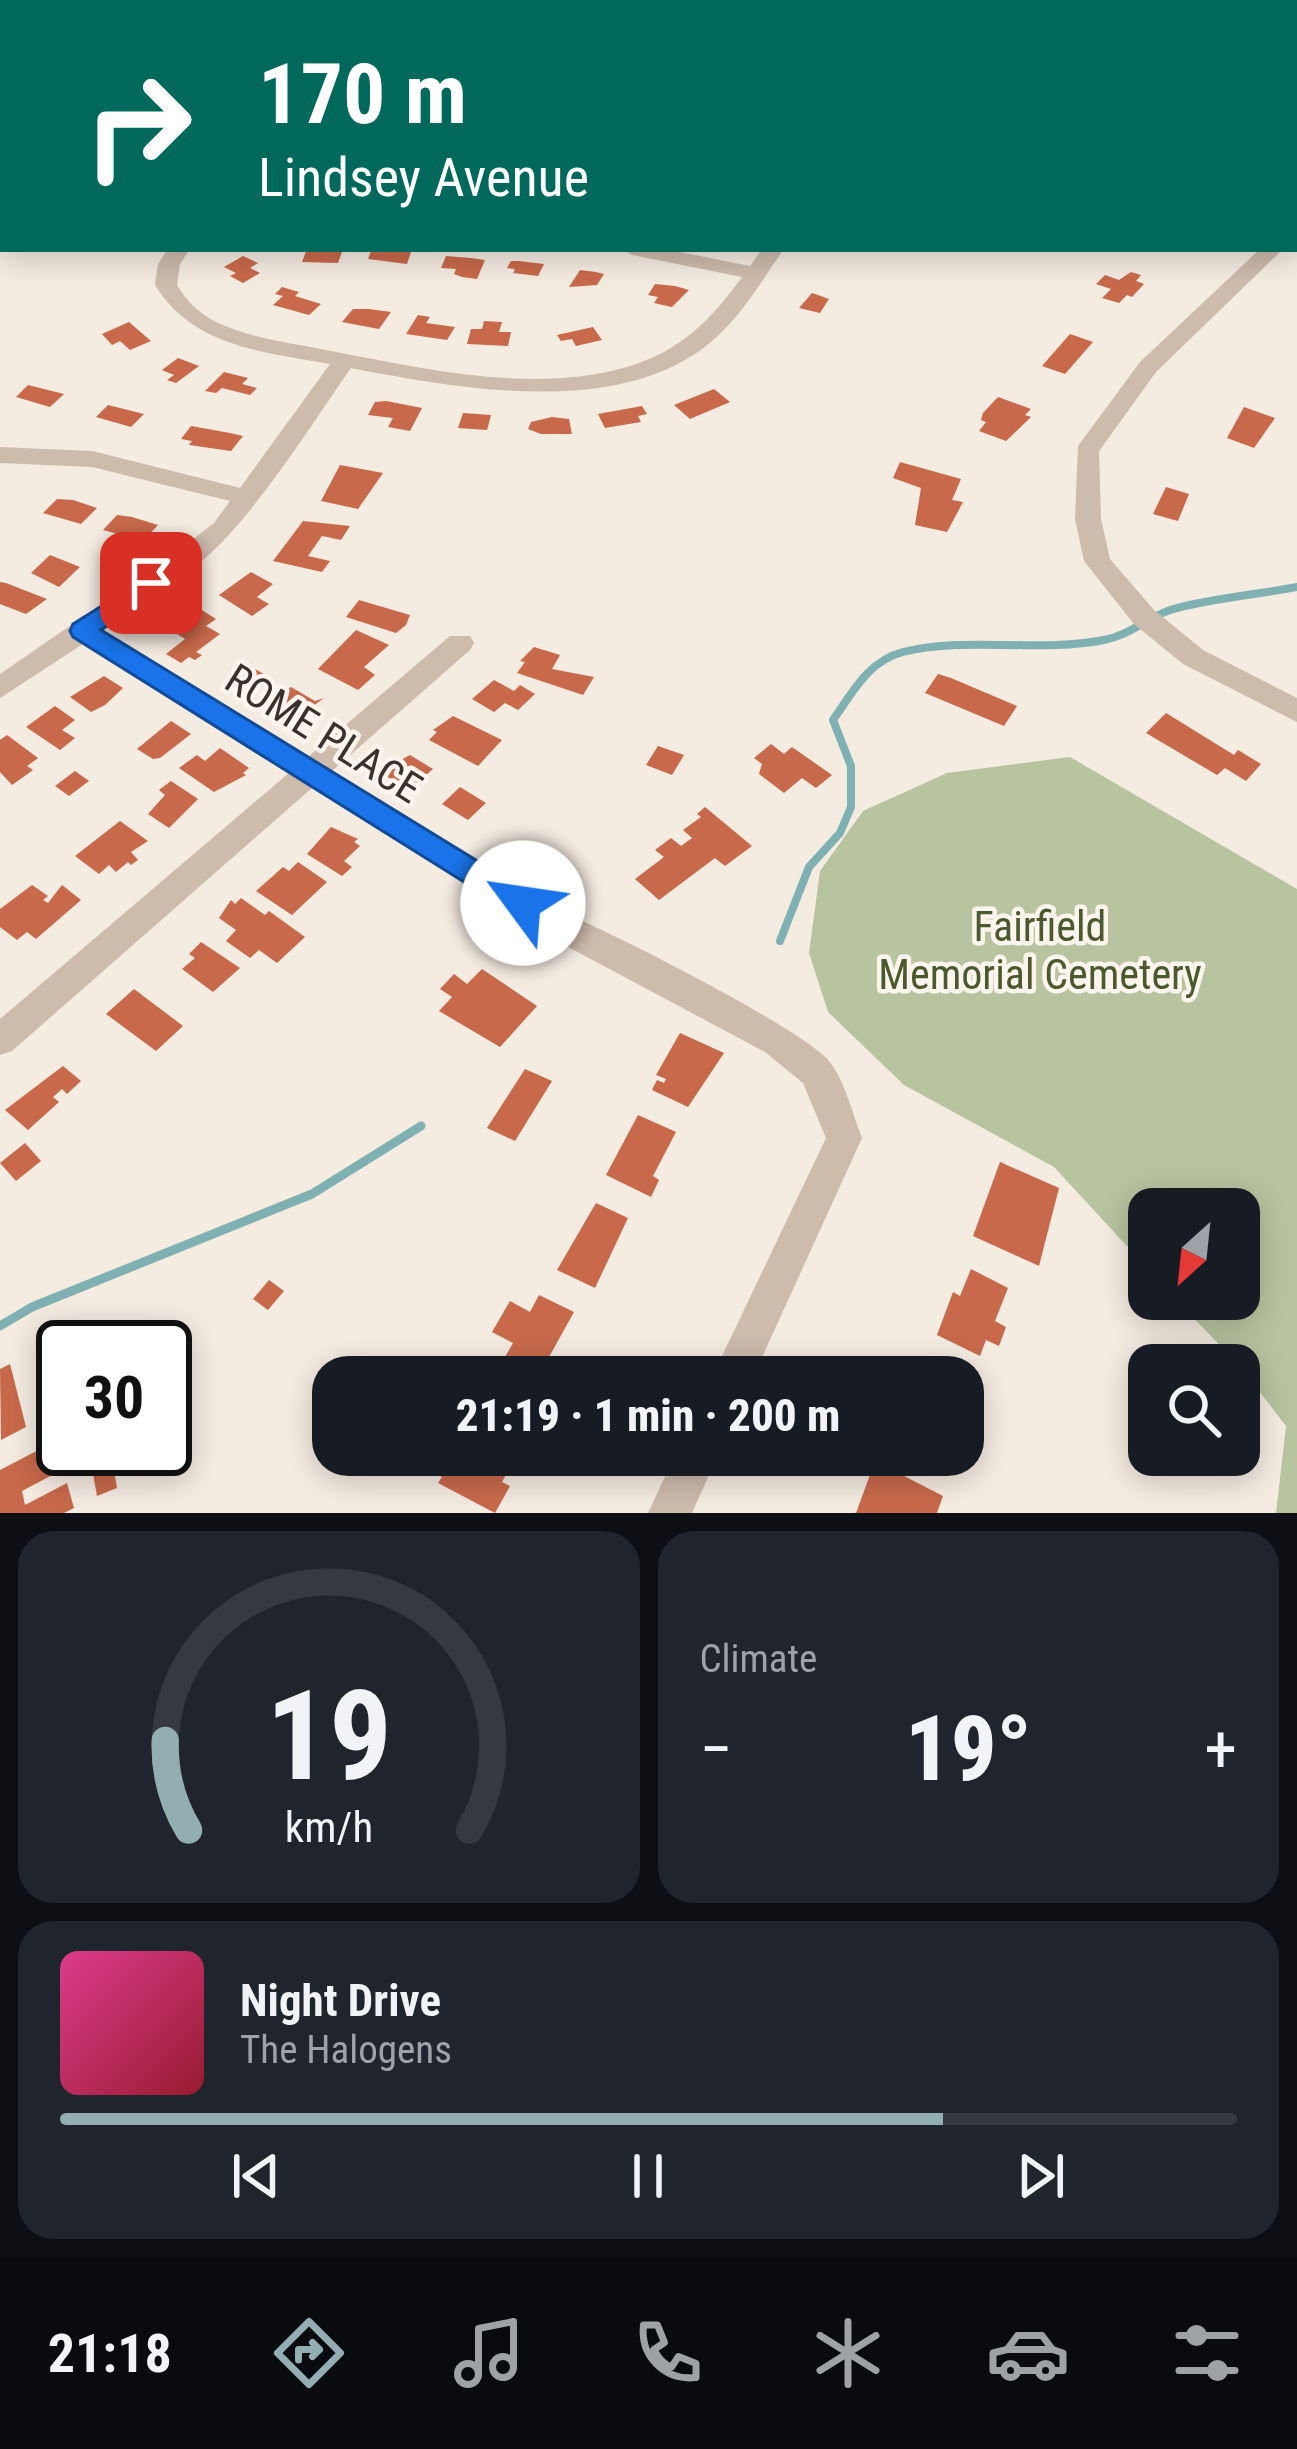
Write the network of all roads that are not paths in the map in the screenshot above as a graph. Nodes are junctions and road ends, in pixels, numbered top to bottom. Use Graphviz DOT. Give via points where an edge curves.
graph roads {
  1 [pos="177,252"];
  2 [pos="647,252"];
  3 [pos="771,252"];
  4 [pos="1269,252"];
  5 [pos="754,273"];
  6 [pos="345,360"];
  7 [pos="0,454"];
  8 [pos="248,498"];
  9 [pos="82,631"];
  10 [pos="460,643"];
  11 [pos="0,688"];
  12 [pos="1297,711"];
  13 [pos="310,775"];
  14 [pos="0,1040"];
  15 [pos="742,1356"];
  16 [pos="687,1476"];
  17 [pos="670,1513"];
  1 -- 6 [label="street" via="166,285 193,318 246,339"];
  2 -- 5 [label="street"];
  3 -- 5 [label="street"];
  4 -- 12 [label="street" via="1148,367 1088,451 1088,519 1097,560 1148,621 1193,657"];
  5 -- 6 [label="street" via="696,344 634,371 540,383"];
  6 -- 8 [label="street"];
  7 -- 8 [label="street" via="69,456"];
  8 -- 9 [label="street" via="223,529"];
  9 -- 11 [label="street"];
  9 -- 13 [label="street, ROME PLACE"];
  10 -- 13 [label="street"];
  13 -- 14 [label="street"];
  13 -- 15 [label="street, ROME PLACE" via="539,913 777,1041 817,1073 844,1138"];
  16 -- 17 [label="street"];
}
